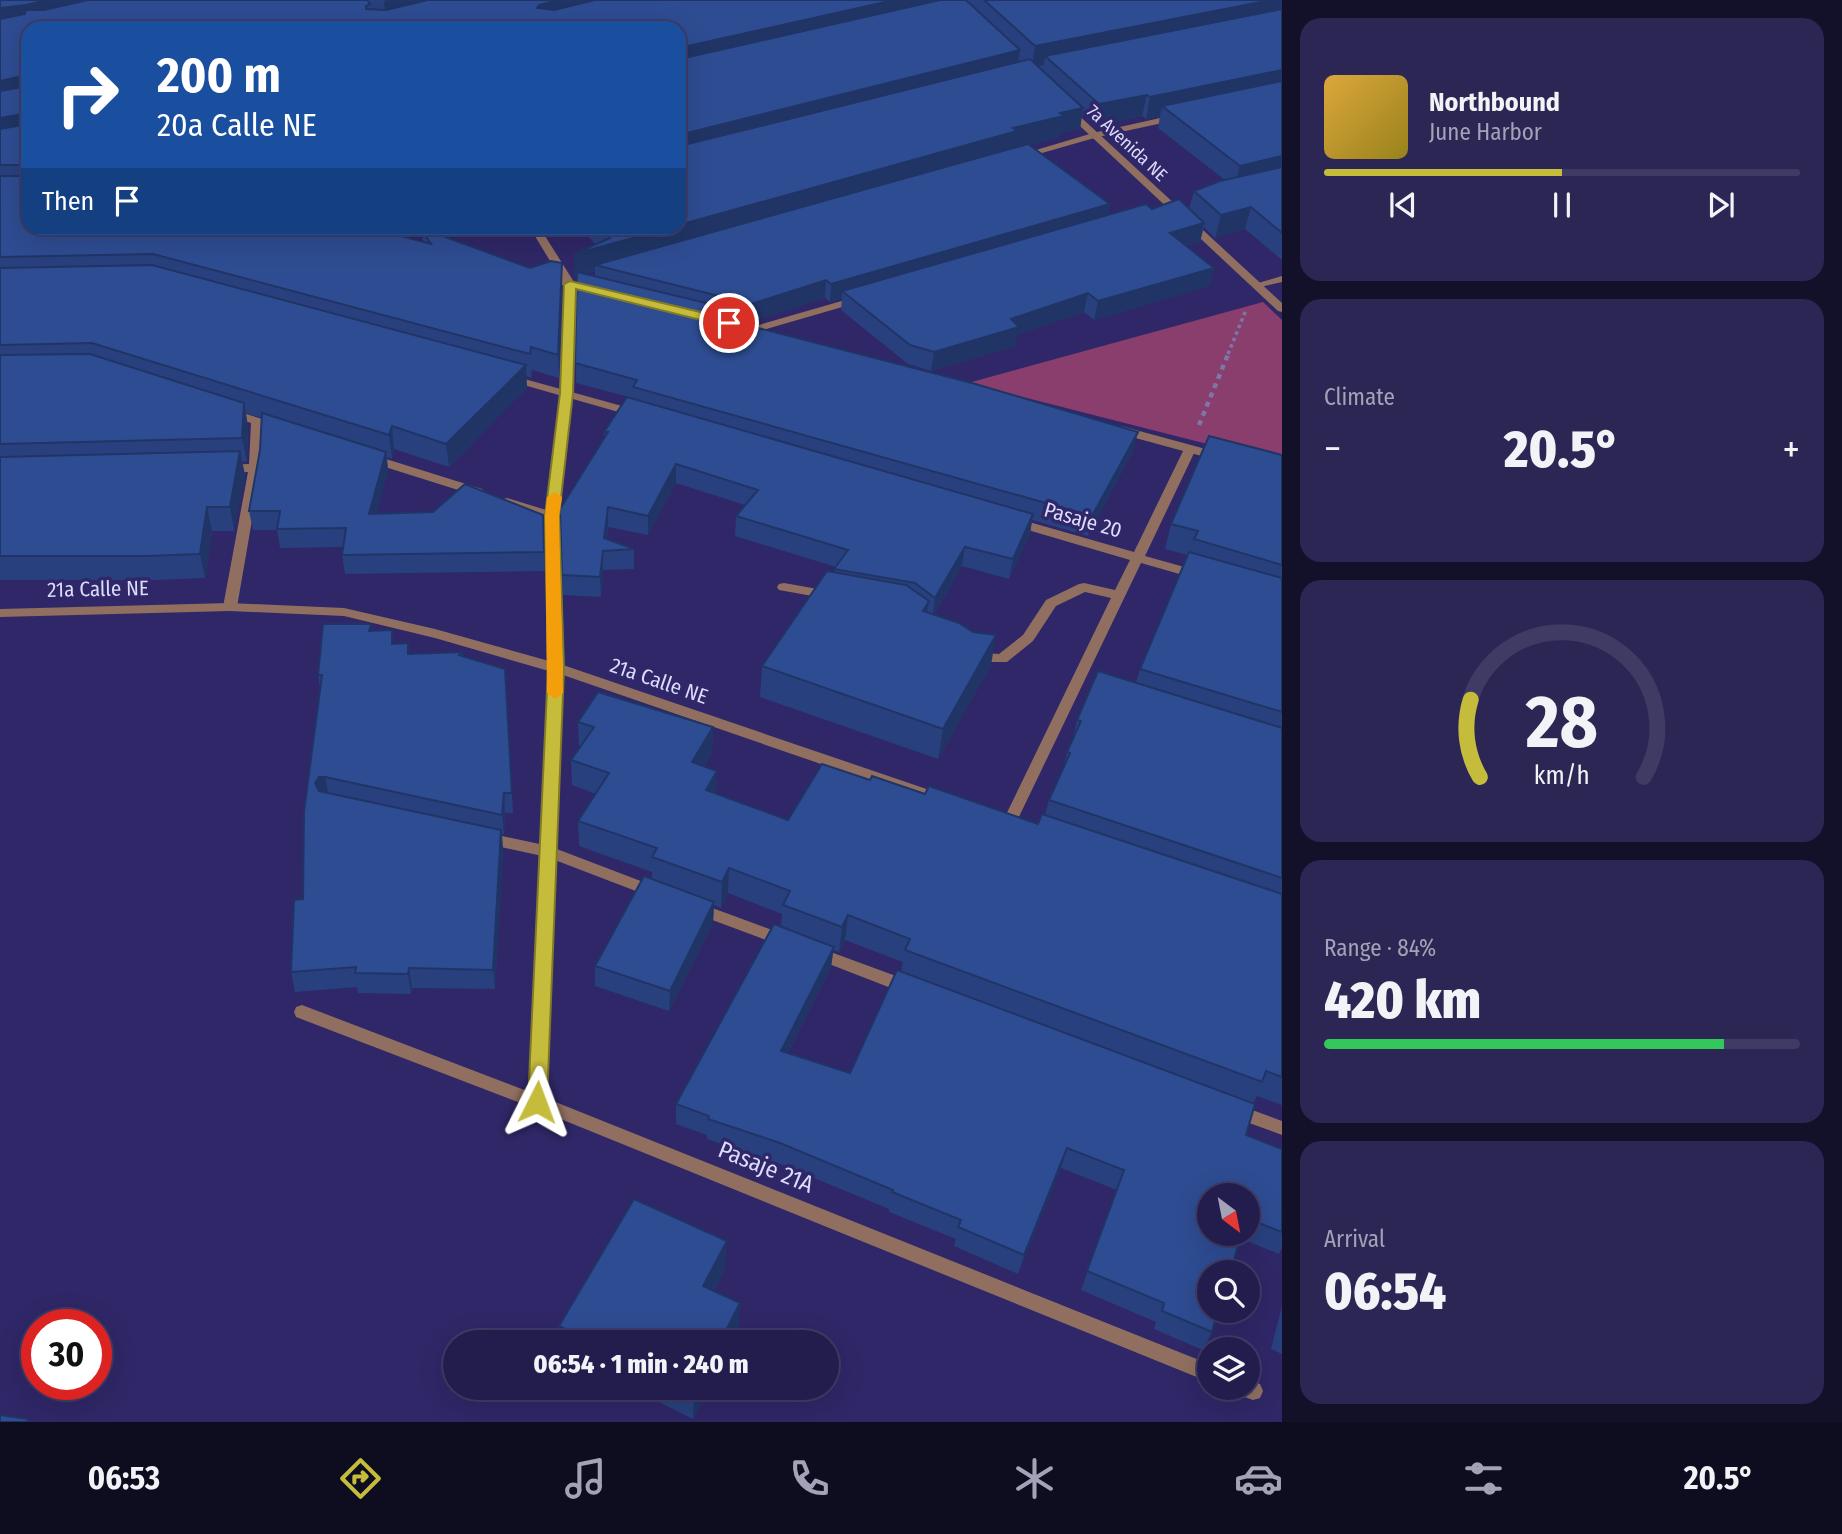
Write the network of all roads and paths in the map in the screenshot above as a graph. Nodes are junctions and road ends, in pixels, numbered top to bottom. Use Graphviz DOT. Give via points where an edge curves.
graph roads {
  1 [pos="1057,100"];
  2 [pos="1189,115"];
  3 [pos="1096,135"];
  4 [pos="1004,161"];
  5 [pos="1187,204"];
  6 [pos="1173,208"];
  7 [pos="1160,211"];
  8 [pos="539,235"];
  9 [pos="529,274"];
  10 [pos="596,277"];
  11 [pos="1282,279"];
  12 [pos="570,284"];
  13 [pos="1256,285"];
  14 [pos="610,294"];
  15 [pos="873,295"];
  16 [pos="1282,309"];
  17 [pos="743,326"];
  18 [pos="756,329"];
  19 [pos="782,337"];
  20 [pos="501,375"];
  21 [pos="567,393"];
  22 [pos="220,410"];
  23 [pos="646,416"];
  24 [pos="257,422"];
  25 [pos="1111,427"];
  26 [pos="296,434"];
  27 [pos="1189,449"];
  28 [pos="360,455"];
  29 [pos="1229,459"];
  30 [pos="255,468"];
  31 [pos="214,469"];
  32 [pos="552,516"];
  33 [pos="1004,519"];
  34 [pos="1137,557"];
  35 [pos="1216,580"];
  36 [pos="784,587"];
  37 [pos="1119,595"];
  38 [pos="839,597"];
  39 [pos="230,607"];
  40 [pos="0,613"];
  41 [pos="964,650"];
  42 [pos="556,668"];
  43 [pos="957,805"];
  44 [pos="1009,823"];
  45 [pos="471,835"];
  46 [pos="548,852"];
  47 [pos="928,995"];
  48 [pos="302,1012"];
  49 [pos="537,1102"];
  50 [pos="1216,1103"];
  51 [pos="1282,1128"];
  52 [pos="1197,1368"];
  1 -- 3 [label="street, 7a Avenida NE"];
  2 -- 3 [label="street"];
  3 -- 4 [label="street"];
  3 -- 6 [label="street, 7a Avenida NE"];
  5 -- 6 [label="street"];
  6 -- 7 [label="street"];
  6 -- 13 [label="street, 7a Avenida NE"];
  8 -- 12 [label="street"];
  9 -- 12 [label="street"];
  10 -- 12 [label="street"];
  11 -- 13 [label="street"];
  12 -- 14 [label="street"];
  12 -- 21 [label="street"];
  13 -- 16 [label="street, 7a Avenida NE"];
  13 -- 27 [label="path"];
  15 -- 18 [label="street"];
  17 -- 18 [label="street"];
  18 -- 19 [label="street"];
  20 -- 21 [label="street"];
  21 -- 23 [label="street"];
  21 -- 32 [label="street"];
  22 -- 24 [label="street"];
  24 -- 26 [label="street"];
  24 -- 30 [label="street"];
  25 -- 27 [label="street"];
  27 -- 29 [label="street"];
  27 -- 34 [label="street, Pasaje 20"];
  28 -- 32 [label="street"];
  30 -- 31 [label="street"];
  30 -- 39 [label="street"];
  32 -- 42 [label="street"];
  33 -- 34 [label="street, Pasaje 20"];
  34 -- 35 [label="street, Pasaje 20"];
  34 -- 37 [label="street, Pasaje 20"];
  36 -- 38 [label="street"];
  37 -- 41 [label="street" via="1084,587 1051,604 1028,638 1002,659 973,656"];
  37 -- 44 [label="street, Pasaje 20" via="1082,686"];
  39 -- 40 [label="street, 21a Calle NE"];
  39 -- 42 [label="street, 21a Calle NE" via="344,612"];
  42 -- 43 [label="street, 21a Calle NE"];
  42 -- 46 [label="street"];
  45 -- 46 [label="street"];
  46 -- 47 [label="street"];
  46 -- 49 [label="street"];
  48 -- 49 [label="street, Pasaje 21A"];
  49 -- 52 [label="street, Pasaje 21A"];
  50 -- 51 [label="street"];
}
